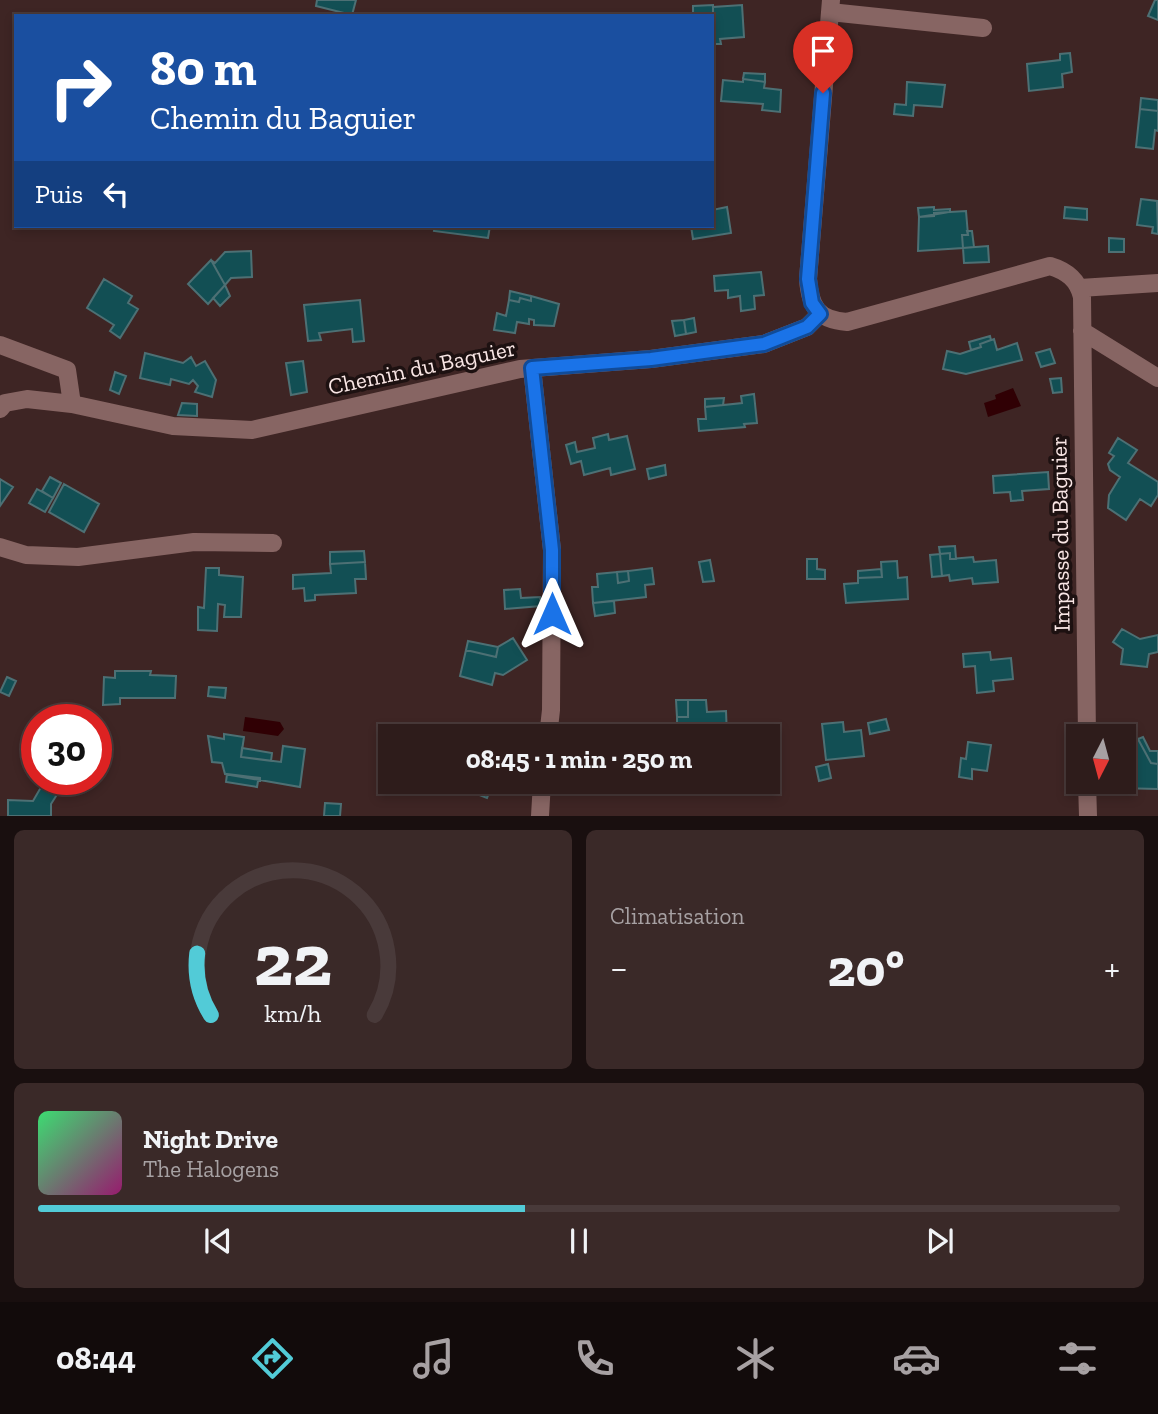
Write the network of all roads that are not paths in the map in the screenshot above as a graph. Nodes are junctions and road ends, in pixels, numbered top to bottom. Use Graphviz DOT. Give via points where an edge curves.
graph roads {
  1 [pos="831,6"];
  2 [pos="983,28"];
  3 [pos="1158,283"];
  4 [pos="1080,288"];
  5 [pos="820,314"];
  6 [pos="1082,331"];
  7 [pos="0,345"];
  8 [pos="532,368"];
  9 [pos="1158,378"];
  10 [pos="72,404"];
  11 [pos="0,409"];
  12 [pos="274,543"];
  13 [pos="0,547"];
  14 [pos="549,724"];
  15 [pos="1087,724"];
  16 [pos="541,794"];
  17 [pos="1087,794"];
  18 [pos="540,816"];
  19 [pos="1088,816"];
  1 -- 2 [label="street"];
  1 -- 5 [label="street" via="808,279 812,303"];
  3 -- 4 [label="street"];
  4 -- 5 [label="street" via="1063,270 1050,266 847,322"];
  4 -- 6 [label="street"];
  5 -- 8 [label="street, Chemin du Baguier" via="807,327 764,344"];
  6 -- 9 [label="street"];
  6 -- 15 [label="street, Impasse du Baguier"];
  7 -- 10 [label="street" via="67,370"];
  8 -- 10 [label="street, Chemin du Baguier" via="252,430 173,426"];
  8 -- 14 [label="street" via="552,550"];
  10 -- 11 [label="street, Chemin du Baguier" via="27,399 5,403"];
  12 -- 13 [label="street" via="194,542 78,557 26,555"];
  16 -- 18 [label="street"];
  17 -- 19 [label="street"];
}
